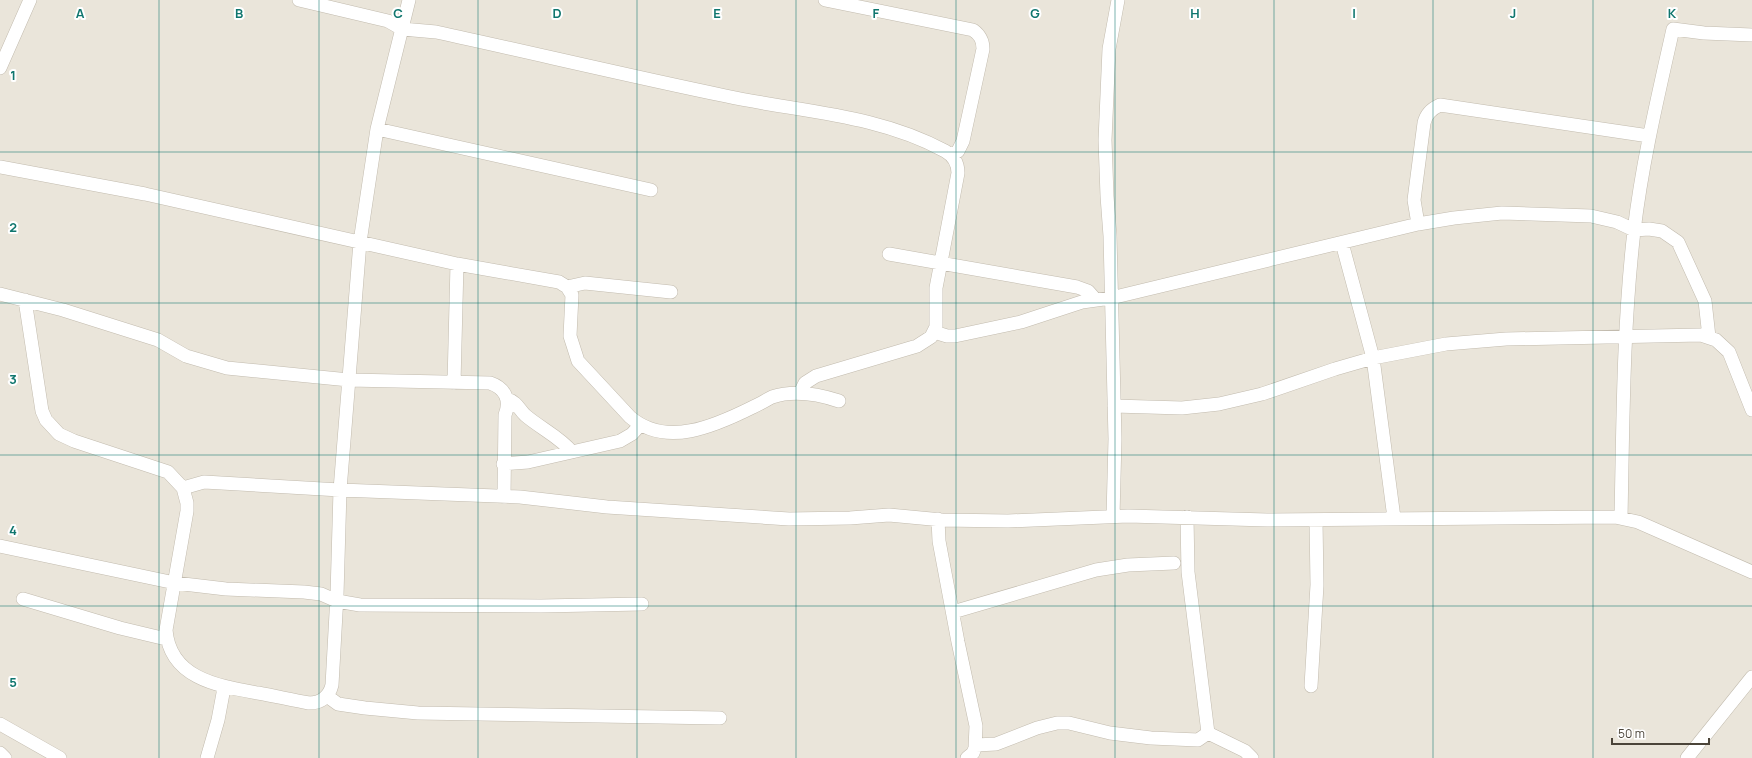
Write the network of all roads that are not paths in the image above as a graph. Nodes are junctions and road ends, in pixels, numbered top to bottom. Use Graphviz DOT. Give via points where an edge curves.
graph roads {
  1 [pos="30,0"];
  2 [pos="299,0"];
  3 [pos="409,0"];
  4 [pos="825,0"];
  5 [pos="1118,0"];
  6 [pos="402,29"];
  7 [pos="1752,35"];
  8 [pos="0,68"];
  9 [pos="377,129"];
  10 [pos="1650,136"];
  11 [pos="951,155"];
  12 [pos="0,167"];
  13 [pos="651,190"];
  14 [pos="1418,224"];
  15 [pos="1634,230"];
  16 [pos="360,242"];
  17 [pos="1342,242"];
  18 [pos="889,254"];
  19 [pos="457,264"];
  20 [pos="940,264"];
  21 [pos="567,287"];
  22 [pos="671,292"];
  23 [pos="0,294"];
  24 [pos="1111,298"];
  25 [pos="25,300"];
  26 [pos="1096,300"];
  27 [pos="934,332"];
  28 [pos="1624,337"];
  29 [pos="1709,337"];
  30 [pos="1373,358"];
  31 [pos="349,380"];
  32 [pos="454,383"];
  33 [pos="800,393"];
  34 [pos="507,399"];
  35 [pos="839,401"];
  36 [pos="1114,406"];
  37 [pos="1752,410"];
  38 [pos="640,425"];
  39 [pos="572,452"];
  40 [pos="503,464"];
  41 [pos="183,488"];
  42 [pos="340,490"];
  43 [pos="504,497"];
  44 [pos="1113,517"];
  45 [pos="1187,517"];
  46 [pos="1394,518"];
  47 [pos="1621,518"];
  48 [pos="938,519"];
  49 [pos="1316,520"];
  50 [pos="0,546"];
  51 [pos="1174,562"];
  52 [pos="1752,572"];
  53 [pos="175,583"];
  54 [pos="23,599"];
  55 [pos="337,601"];
  56 [pos="642,604"];
  57 [pos="953,612"];
  58 [pos="166,639"];
  59 [pos="1752,677"];
  60 [pos="1311,686"];
  61 [pos="224,688"];
  62 [pos="327,696"];
  63 [pos="720,718"];
  64 [pos="0,724"];
  65 [pos="1208,733"];
  66 [pos="976,745"];
  67 [pos="0,753"];
  68 [pos="5,758"];
  69 [pos="60,758"];
  70 [pos="207,758"];
  71 [pos="966,758"];
  72 [pos="1252,758"];
  73 [pos="1687,758"];
  1 -- 8 [label="street"];
  2 -- 6 [label="street" via="388,20"];
  3 -- 6 [label="street"];
  4 -- 11 [label="street" via="978,33 983,49 964,141 958,151"];
  5 -- 24 [label="street" via="1109,49 1106,94"];
  6 -- 9 [label="street"];
  6 -- 11 [label="street" via="436,32 728,97 843,115 893,129"];
  7 -- 10 [label="street" via="1673,29"];
  9 -- 13 [label="street"];
  9 -- 16 [label="street"];
  10 -- 14 [label="street" via="1435,107 1428,114 1423,131 1414,200"];
  10 -- 15 [label="street"];
  11 -- 20 [label="street" via="957,163 958,173"];
  12 -- 16 [label="street" via="145,194"];
  14 -- 15 [label="street" via="1502,213 1592,216 1617,222"];
  14 -- 17 [label="street"];
  15 -- 28 [label="street"];
  15 -- 29 [label="street" via="1662,231 1678,242 1705,301"];
  16 -- 19 [label="street"];
  16 -- 31 [label="street"];
  17 -- 24 [label="street"];
  17 -- 30 [label="street"];
  18 -- 20 [label="street"];
  19 -- 21 [label="street" via="559,282"];
  19 -- 32 [label="street"];
  20 -- 26 [label="street" via="1077,287 1088,291"];
  20 -- 27 [label="street" via="936,299 937,321"];
  21 -- 22 [label="street" via="585,283"];
  21 -- 38 [label="street" via="573,301 570,336 578,361"];
  23 -- 25 [label="street"];
  24 -- 26 [label="street"];
  24 -- 36 [label="street"];
  25 -- 31 [label="street" via="158,340 186,356 214,365 240,370"];
  25 -- 41 [label="street" via="42,411 53,428 74,441 168,472"];
  26 -- 27 [label="street" via="1021,322 955,336"];
  27 -- 33 [label="street" via="927,341 917,346 816,376 805,383"];
  28 -- 29 [label="street"];
  28 -- 30 [label="street" via="1476,340"];
  28 -- 47 [label="street"];
  29 -- 37 [label="street" via="1729,352"];
  30 -- 36 [label="street" via="1320,373 1262,394 1219,404 1182,408"];
  30 -- 46 [label="street"];
  31 -- 32 [label="street"];
  31 -- 42 [label="street"];
  32 -- 34 [label="street" via="490,383 501,389"];
  33 -- 35 [label="street" via="826,396"];
  33 -- 38 [label="street" via="772,397 720,422 681,432 662,433"];
  34 -- 39 [label="street" via="518,404 533,422"];
  34 -- 40 [label="street"];
  36 -- 44 [label="street"];
  38 -- 39 [label="street" via="632,434 620,441"];
  39 -- 40 [label="street" via="528,462"];
  40 -- 43 [label="street"];
  41 -- 42 [label="street" via="204,482"];
  41 -- 53 [label="street" via="187,511"];
  42 -- 43 [label="street"];
  42 -- 55 [label="street"];
  43 -- 48 [label="street" via="748,518 820,519 889,515"];
  44 -- 45 [label="street"];
  44 -- 48 [label="street" via="1008,521"];
  45 -- 49 [label="street"];
  45 -- 65 [label="street" via="1188,572"];
  46 -- 47 [label="street"];
  46 -- 49 [label="street"];
  47 -- 52 [label="street" via="1638,522"];
  48 -- 57 [label="street" via="939,541"];
  49 -- 60 [label="street" via="1317,585"];
  50 -- 53 [label="street"];
  51 -- 57 [label="street" via="1096,570"];
  53 -- 55 [label="street" via="226,589 304,592 321,594"];
  53 -- 58 [label="street"];
  54 -- 58 [label="street"];
  55 -- 56 [label="street" via="360,605"];
  55 -- 62 [label="street" via="332,685"];
  57 -- 66 [label="street" via="963,672 976,726"];
  58 -- 61 [label="street" via="184,667 203,681"];
  59 -- 73 [label="street"];
  61 -- 62 [label="street" via="309,703 319,702"];
  61 -- 70 [label="street"];
  62 -- 63 [label="street" via="344,705 418,713"];
  64 -- 69 [label="street"];
  65 -- 66 [label="street" via="1198,740 1151,738 1057,723 996,744"];
  65 -- 72 [label="street" via="1245,751"];
  66 -- 71 [label="street" via="973,753"];
  67 -- 68 [label="street"];
}
